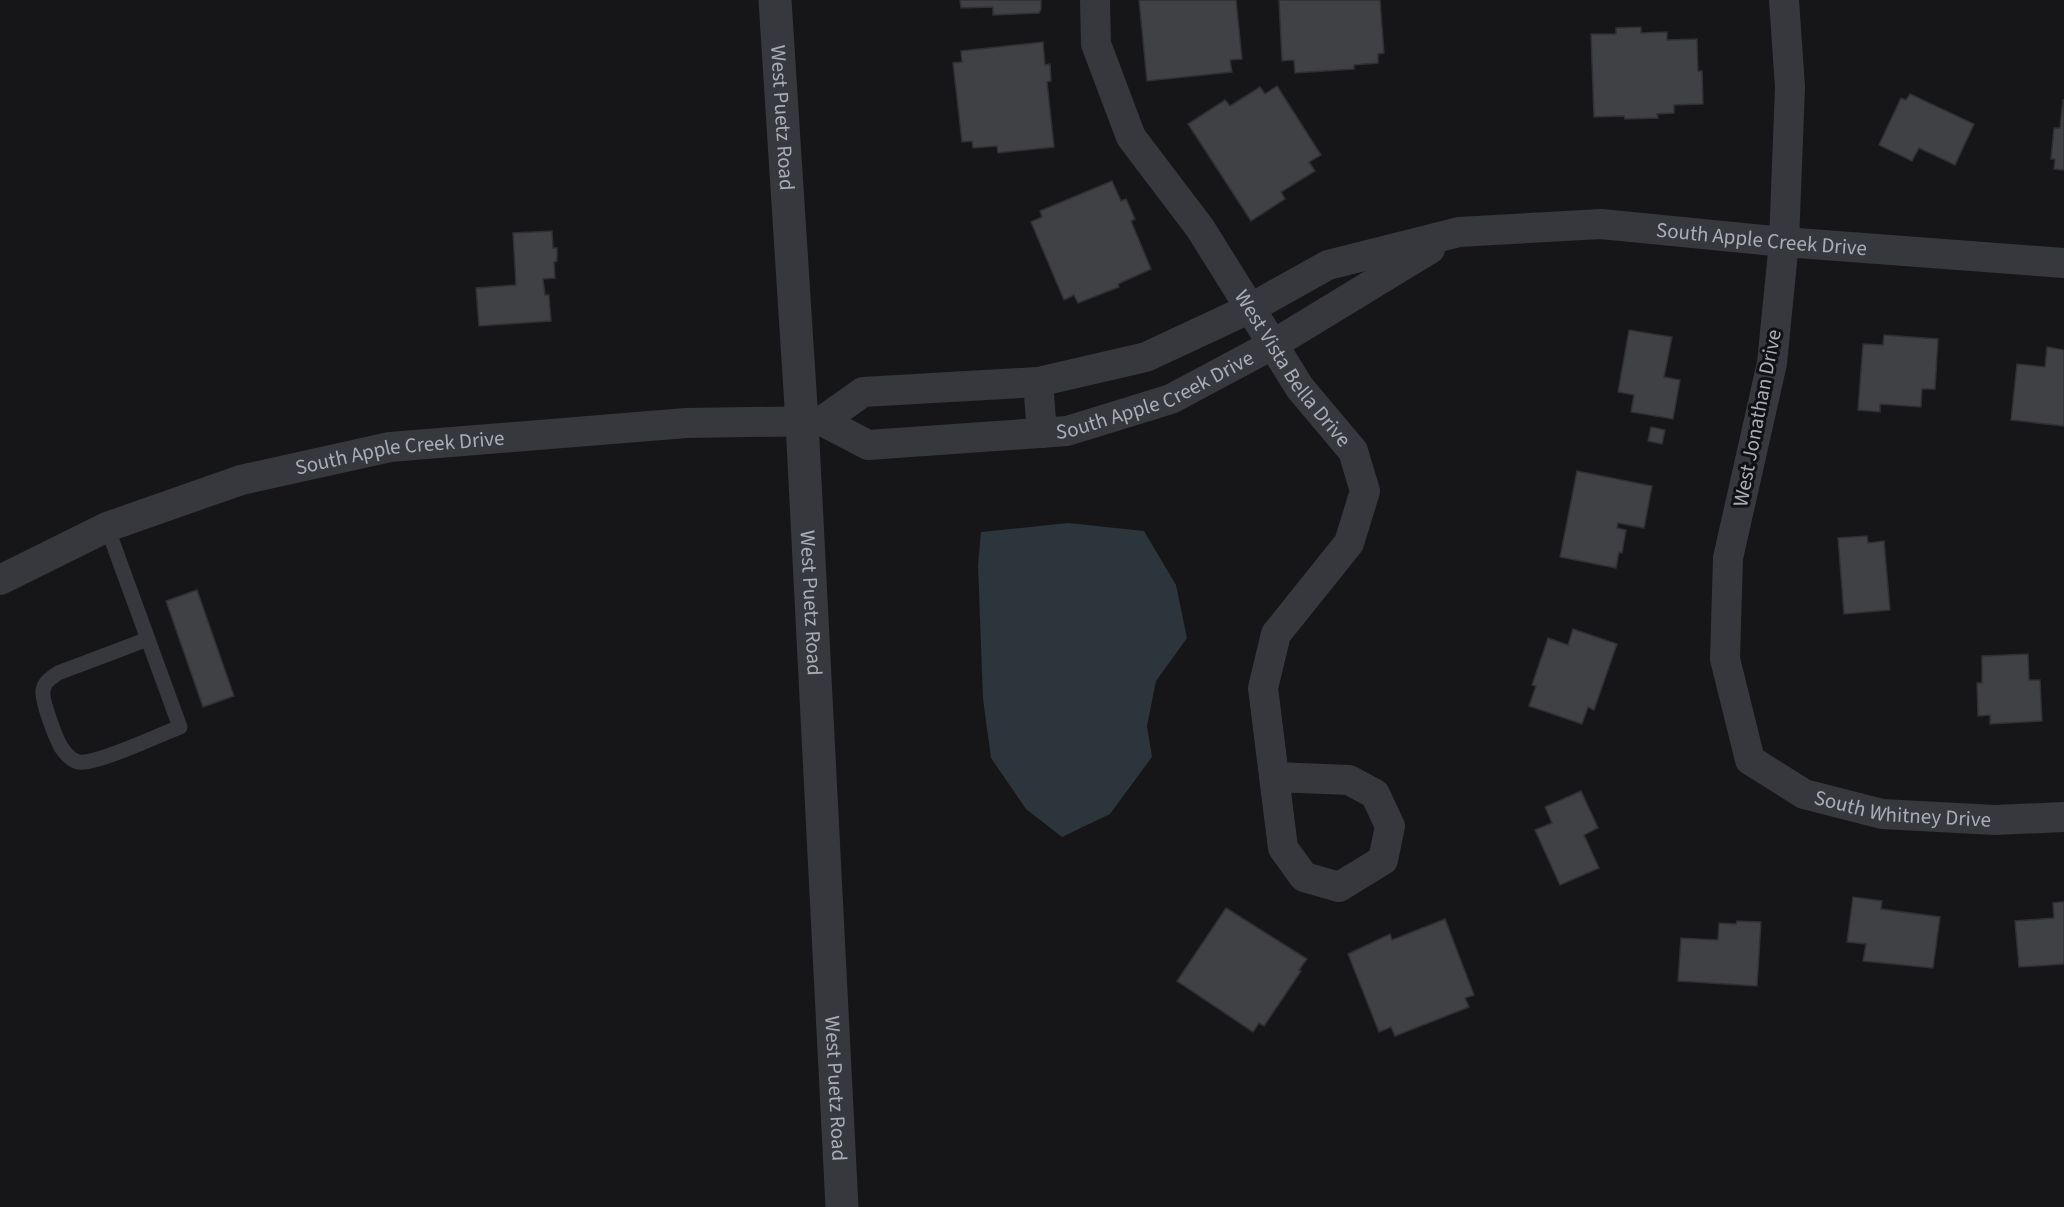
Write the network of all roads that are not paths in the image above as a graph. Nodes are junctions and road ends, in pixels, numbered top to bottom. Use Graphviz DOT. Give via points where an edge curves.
graph roads {
  1 [pos="775,0"];
  2 [pos="1095,0"];
  3 [pos="1784,0"];
  4 [pos="1458,232"];
  5 [pos="1784,242"];
  6 [pos="2064,263"];
  7 [pos="1251,308"];
  8 [pos="1274,344"];
  9 [pos="1038,382"];
  10 [pos="812,421"];
  11 [pos="1042,433"];
  12 [pos="107,527"];
  13 [pos="0,580"];
  14 [pos="148,639"];
  15 [pos="1750,760"];
  16 [pos="1275,777"];
  17 [pos="2064,817"];
  18 [pos="842,1207"];
  1 -- 10 [label="street, West Puetz Road"];
  2 -- 7 [label="street, West Vista Bella Drive" via="1096,44 1131,137 1200,228"];
  3 -- 5 [label="street, West Jonathan Drive" via="1790,87"];
  4 -- 5 [label="street, South Apple Creek Drive" via="1601,224"];
  4 -- 7 [label="street, South Apple Creek Drive" via="1328,266"];
  4 -- 8 [label="street, South Apple Creek Drive"];
  5 -- 6 [label="street, South Apple Creek Drive"];
  5 -- 15 [label="street, West Jonathan Drive" via="1772,363 1728,558 1725,659"];
  7 -- 8 [label="street, West Vista Bella Drive"];
  7 -- 9 [label="street, South Apple Creek Drive" via="1146,357"];
  8 -- 11 [label="street, South Apple Creek Drive" via="1171,399 1066,431"];
  8 -- 16 [label="street, West Vista Bella Drive" via="1300,388 1353,451 1365,492 1349,543 1276,634 1263,688"];
  9 -- 10 [label="street, South Apple Creek Drive" via="863,392"];
  9 -- 11 [label="street"];
  10 -- 11 [label="street, South Apple Creek Drive" via="868,445"];
  10 -- 12 [label="street, South Apple Creek Drive" via="686,423 390,447 241,480"];
  10 -- 18 [label="street, West Puetz Road"];
  12 -- 13 [label="street, South Apple Creek Drive"];
  12 -- 14 [label="lane"];
  14 -- 14 [label="lane" via="57,673 46,682 42,693 45,704 60,746 69,758 80,762 96,760 180,727"];
  15 -- 17 [label="street, South Whitney Drive" via="1804,794 1882,814 1995,820"];
}
